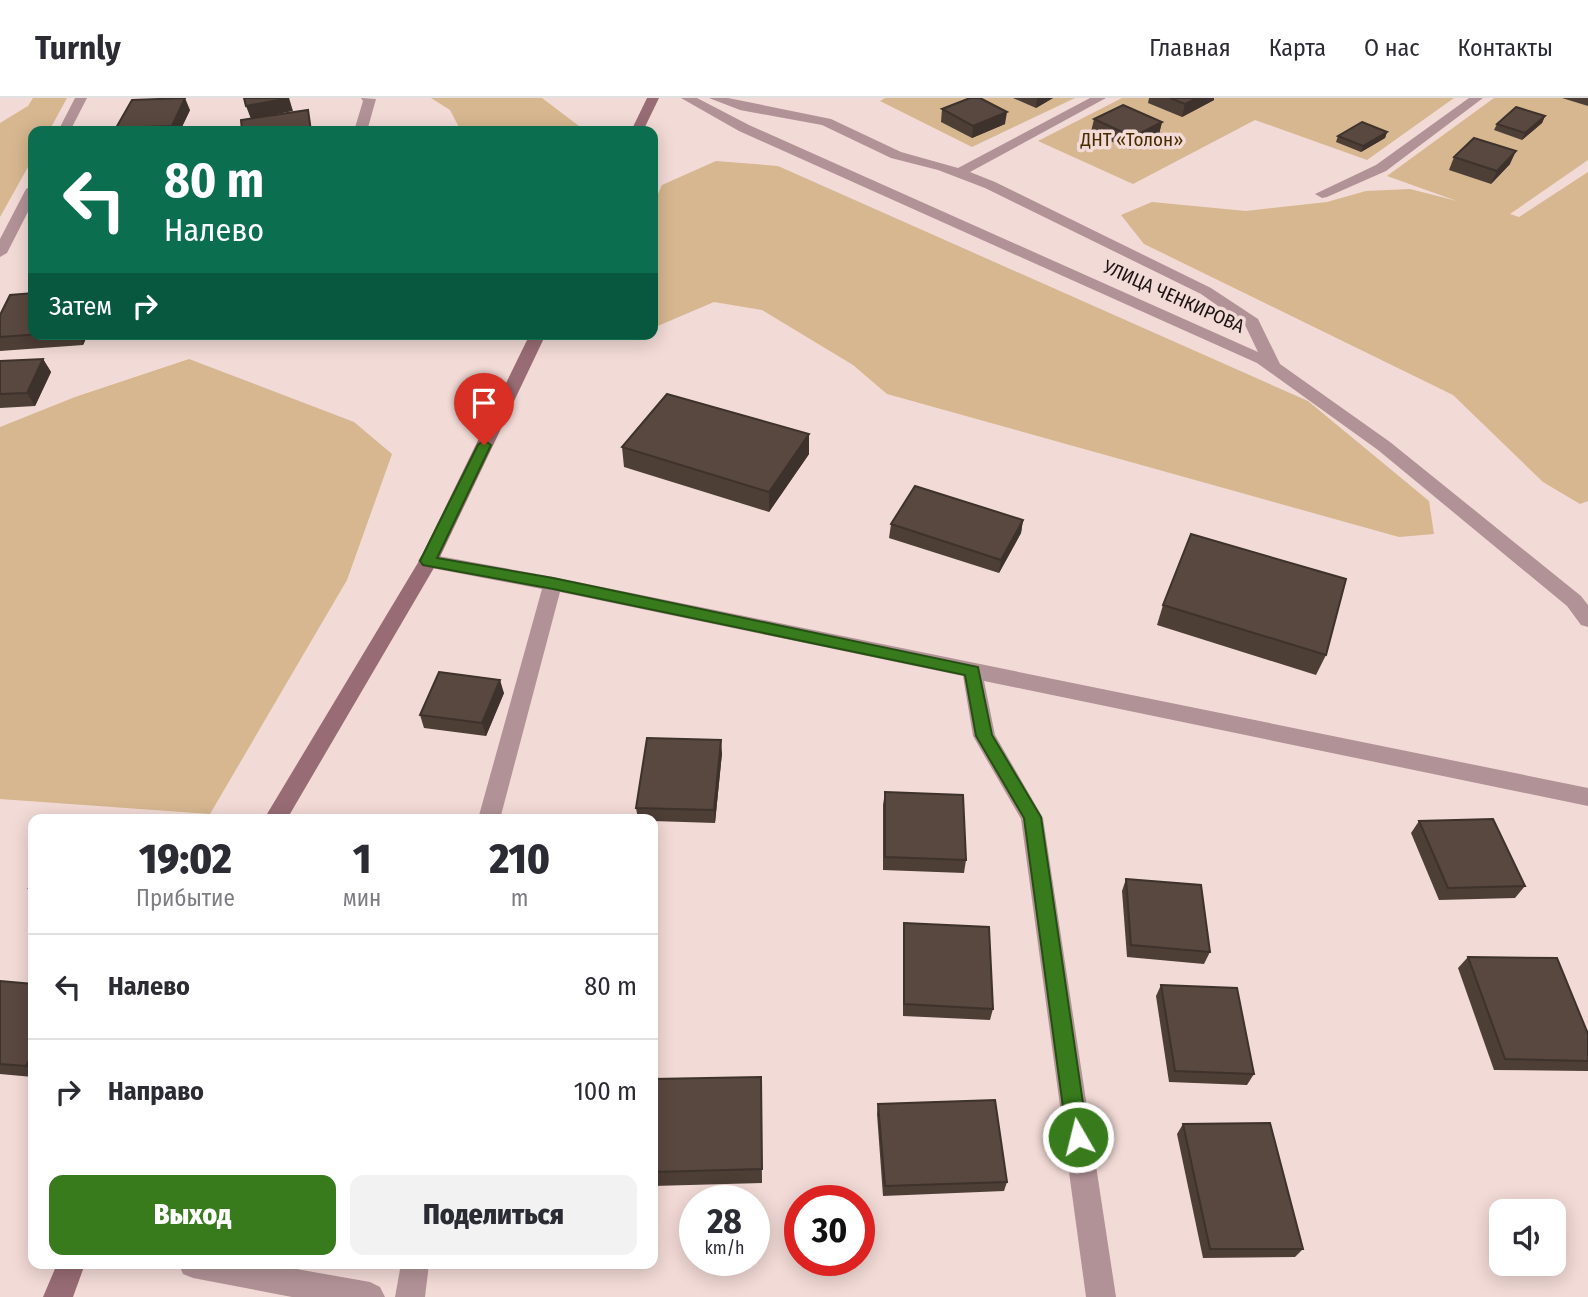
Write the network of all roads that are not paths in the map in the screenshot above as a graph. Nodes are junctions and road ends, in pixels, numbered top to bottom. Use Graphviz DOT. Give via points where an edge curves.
graph roads {
  1 [pos="81,98"];
  2 [pos="367,98"];
  3 [pos="653,98"];
  4 [pos="687,98"];
  5 [pos="715,98"];
  6 [pos="1100,98"];
  7 [pos="1477,98"];
  8 [pos="785,113"];
  9 [pos="67,126"];
  10 [pos="362,126"];
  11 [pos="639,126"];
  12 [pos="744,128"];
  13 [pos="958,173"];
  14 [pos="1322,194"];
  15 [pos="28,199"];
  16 [pos="0,253"];
  17 [pos="535,340"];
  18 [pos="1273,367"];
  19 [pos="428,561"];
  20 [pos="553,584"];
  21 [pos="1588,620"];
  22 [pos="972,671"];
  23 [pos="1588,797"];
  24 [pos="278,814"];
  25 [pos="490,814"];
  26 [pos="69,1269"];
  27 [pos="220,1269"];
  28 [pos="414,1269"];
  29 [pos="58,1297"];
  30 [pos="370,1297"];
  31 [pos="410,1297"];
  32 [pos="1101,1297"];
  1 -- 9 [label="street"];
  2 -- 10 [label="street"];
  3 -- 11 [label="street"];
  4 -- 12 [label="street, УЛИЦА ЧЕНКИРОВА"];
  5 -- 8 [label="street"];
  6 -- 13 [label="street"];
  7 -- 14 [label="street" via="1381,168"];
  8 -- 12 [label="street"];
  8 -- 13 [label="street" via="826,121 896,155"];
  12 -- 18 [label="street, УЛИЦА ЧЕНКИРОВА"];
  13 -- 18 [label="street" via="1206,291 1251,322"];
  15 -- 16 [label="street"];
  17 -- 19 [label="street"];
  18 -- 21 [label="street, УЛИЦА ЧЕНКИРОВА" via="1384,446 1574,601"];
  19 -- 20 [label="street"];
  19 -- 24 [label="street"];
  20 -- 22 [label="street"];
  20 -- 25 [label="street"];
  22 -- 23 [label="street"];
  22 -- 32 [label="street" via="984,736 1032,817"];
  26 -- 29 [label="street"];
  27 -- 30 [label="street"];
  28 -- 31 [label="street"];
}
